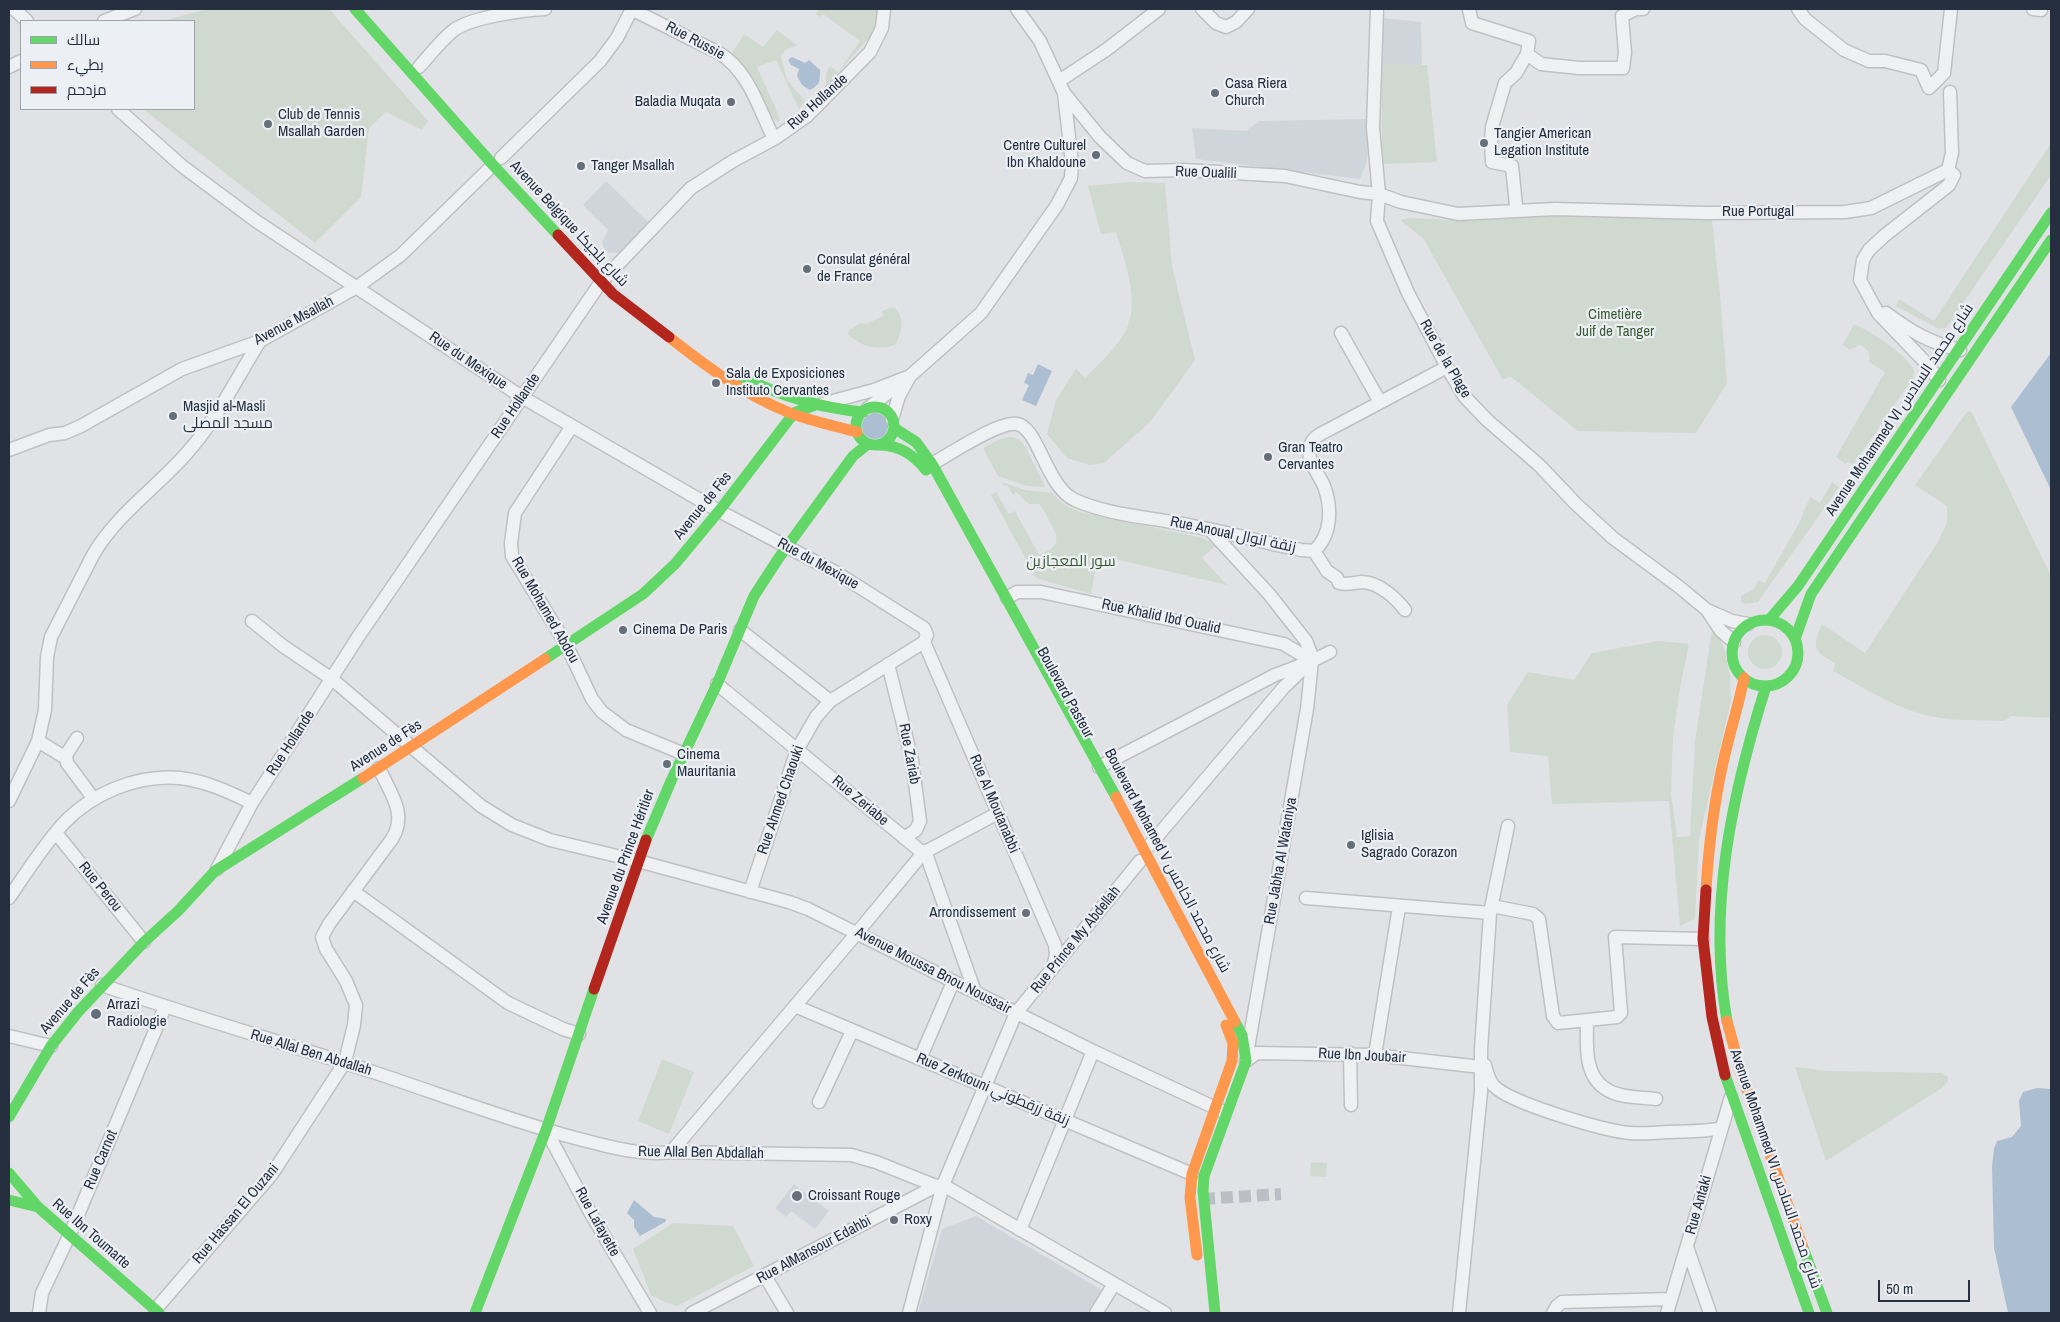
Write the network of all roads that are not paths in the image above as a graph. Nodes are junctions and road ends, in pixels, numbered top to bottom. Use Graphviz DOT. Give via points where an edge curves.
graph roads {
  1 [pos="14,9"];
  2 [pos="135,9"];
  3 [pos="354,9"];
  4 [pos="368,9"];
  5 [pos="525,9"];
  6 [pos="545,9"];
  7 [pos="632,9"];
  8 [pos="884,9"];
  9 [pos="1017,9"];
  10 [pos="1159,9"];
  11 [pos="1202,9"];
  12 [pos="1248,9"];
  13 [pos="1377,9"];
  14 [pos="1469,9"];
  15 [pos="1643,9"];
  16 [pos="1798,9"];
  17 [pos="1951,9"];
  18 [pos="27,20"];
  19 [pos="107,20"];
  20 [pos="1527,54"];
  21 [pos="419,67"];
  22 [pos="1061,87"];
  23 [pos="1950,92"];
  24 [pos="119,110"];
  25 [pos="774,139"];
  26 [pos="497,161"];
  27 [pos="1948,170"];
  28 [pos="1379,194"];
  29 [pos="1516,206"];
  30 [pos="2051,213"];
  31 [pos="2051,240"];
  32 [pos="604,279"];
  33 [pos="357,287"];
  34 [pos="1874,304"];
  35 [pos="1341,333"];
  36 [pos="260,341"];
  37 [pos="1960,350"];
  38 [pos="1447,368"];
  39 [pos="910,376"];
  40 [pos="1939,380"];
  41 [pos="522,397"];
  42 [pos="1380,402"];
  43 [pos="815,405"];
  44 [pos="865,411"];
  45 [pos="794,414"];
  46 [pos="893,423"];
  47 [pos="572,426"];
  48 [pos="857,432"];
  49 [pos="873,444"];
  50 [pos="9,450"];
  51 [pos="932,464"];
  52 [pos="719,510"];
  53 [pos="1209,529"];
  54 [pos="787,546"];
  55 [pos="1314,551"];
  56 [pos="1006,598"];
  57 [pos="1405,610"];
  58 [pos="1707,610"];
  59 [pos="1769,620"];
  60 [pos="252,621"];
  61 [pos="1748,624"];
  62 [pos="740,630"];
  63 [pos="1795,639"];
  64 [pos="1734,642"];
  65 [pos="566,644"];
  66 [pos="921,644"];
  67 [pos="1330,652"];
  68 [pos="1312,661"];
  69 [pos="888,664"];
  70 [pos="332,678"];
  71 [pos="1744,678"];
  72 [pos="717,684"];
  73 [pos="1766,686"];
  74 [pos="830,701"];
  75 [pos="77,738"];
  76 [pos="38,741"];
  77 [pos="413,746"];
  78 [pos="797,750"];
  79 [pos="684,754"];
  80 [pos="66,758"];
  81 [pos="1100,767"];
  82 [pos="379,768"];
  83 [pos="93,798"];
  84 [pos="9,801"];
  85 [pos="252,803"];
  86 [pos="998,813"];
  87 [pos="1508,826"];
  88 [pos="56,833"];
  89 [pos="904,838"];
  90 [pos="1149,846"];
  91 [pos="924,852"];
  92 [pos="638,861"];
  93 [pos="1140,861"];
  94 [pos="215,871"];
  95 [pos="353,891"];
  96 [pos="750,892"];
  97 [pos="9,898"];
  98 [pos="1306,898"];
  99 [pos="1399,907"];
  100 [pos="1491,910"];
  101 [pos="857,933"];
  102 [pos="1702,939"];
  103 [pos="144,942"];
  104 [pos="1053,967"];
  105 [pos="953,982"];
  106 [pos="102,984"];
  107 [pos="975,992"];
  108 [pos="795,1006"];
  109 [pos="165,1007"];
  110 [pos="1016,1012"];
  111 [pos="1587,1020"];
  112 [pos="852,1031"];
  113 [pos="579,1034"];
  114 [pos="9,1036"];
  115 [pos="51,1046"];
  116 [pos="1481,1050"];
  117 [pos="1093,1051"];
  118 [pos="1350,1053"];
  119 [pos="1375,1055"];
  120 [pos="920,1059"];
  121 [pos="1246,1061"];
  122 [pos="345,1062"];
  123 [pos="1481,1067"];
  124 [pos="985,1087"];
  125 [pos="1222,1093"];
  126 [pos="1731,1097"];
  127 [pos="1656,1099"];
  128 [pos="819,1102"];
  129 [pos="1351,1105"];
  130 [pos="1222,1110"];
  131 [pos="9,1117"];
  132 [pos="1065,1120"];
  133 [pos="1722,1128"];
  134 [pos="546,1130"];
  135 [pos="671,1152"];
  136 [pos="9,1173"];
  137 [pos="1192,1174"];
  138 [pos="939,1186"];
  139 [pos="9,1200"];
  140 [pos="38,1208"];
  141 [pos="1020,1230"];
  142 [pos="70,1234"];
  143 [pos="1686,1247"];
  144 [pos="1198,1263"];
  145 [pos="765,1276"];
  146 [pos="1114,1284"];
  147 [pos="1201,1290"];
  148 [pos="1671,1299"];
  149 [pos="157,1311"];
  150 [pos="39,1313"];
  151 [pos="475,1313"];
  152 [pos="650,1313"];
  153 [pos="692,1313"];
  154 [pos="787,1313"];
  155 [pos="909,1313"];
  156 [pos="1096,1313"];
  157 [pos="1165,1313"];
  158 [pos="1204,1313"];
  159 [pos="1215,1313"];
  160 [pos="1459,1313"];
  161 [pos="1553,1313"];
  162 [pos="1667,1313"];
  163 [pos="1710,1313"];
  164 [pos="1809,1313"];
  165 [pos="1827,1313"];
  1 -- 18 [label="street"];
  2 -- 19 [label="street"];
  3 -- 26 [label="main road, Avenue Belgique شارع بلجيكا"];
  4 -- 21 [label="main road, Avenue Belgique شارع بلجيكا"];
  5 -- 6 [label="street"];
  5 -- 21 [label="street" via="459,27"];
  7 -- 25 [label="street, Rue Russie" via="731,61 746,81"];
  7 -- 26 [label="street, Avenue Msallah" via="600,61"];
  8 -- 25 [label="street, Rue Hollande" via="882,28 870,52 807,116"];
  9 -- 22 [label="street" via="1040,41"];
  10 -- 22 [label="street"];
  11 -- 12 [label="street" via="1216,23 1226,27"];
  13 -- 28 [label="street, Rue de la Plage" via="1374,145"];
  14 -- 20 [label="street" via="1472,23 1529,41"];
  15 -- 20 [label="street" via="1622,16 1623,68 1542,64"];
  16 -- 17 [label="street" via="1804,19 1844,50 1869,60 1921,70 1929,88 1944,73"];
  20 -- 29 [label="street" via="1516,73 1505,83 1492,127 1492,162 1512,166"];
  21 -- 26 [label="main road, Avenue Belgique شارع بلجيكا"];
  22 -- 28 [label="street, Rue Oualili" via="1100,138 1127,163 1145,171 1277,175"];
  22 -- 39 [label="street" via="1072,171 1065,192 981,313"];
  23 -- 27 [label="street" via="1952,153"];
  24 -- 33 [label="street, Rue du Mexique" via="152,142 216,192"];
  25 -- 32 [label="street, Rue Hollande" via="691,188"];
  26 -- 32 [label="main road, Avenue Belgique شارع بلجيكا"];
  26 -- 33 [label="street, Avenue Msallah" via="401,255"];
  27 -- 28 [label="street, Rue Portugal" via="1872,208 1845,212 1555,209 1458,214"];
  27 -- 34 [label="street" via="1954,175 1949,185 1884,236 1863,260 1860,280"];
  28 -- 38 [label="street, Rue de la Plage" via="1377,221 1384,242"];
  30 -- 37 [label="main road, Avenue Mohammed VI شارع محمد السادس"];
  31 -- 63 [label="main road, Avenue Mohammed VI شارع محمد السادس" via="1811,594"];
  32 -- 41 [label="street, Rue Hollande"];
  32 -- 43 [label="main road, Avenue Belgique شارع بلجيكا" via="727,369 772,391"];
  32 -- 45 [label="main road, Avenue Belgique شارع بلجيكا" via="620,300 728,380 760,400"];
  33 -- 36 [label="street, Avenue Msallah"];
  33 -- 41 [label="street, Rue du Mexique"];
  34 -- 37 [label="street" via="1912,332"];
  34 -- 40 [label="street" via="1878,313"];
  35 -- 42 [label="street"];
  36 -- 50 [label="street, Avenue Msallah" via="182,369 65,433 49,435"];
  36 -- 76 [label="street" via="201,436 126,514 93,556 51,637 45,710"];
  37 -- 40 [label="main road, Avenue Mohammed VI شارع محمد السادس"];
  38 -- 42 [label="street, Rue Anoual زنقة انوال"];
  38 -- 58 [label="street, Rue de la Plage" via="1464,396 1540,465 1576,504 1613,538"];
  39 -- 43 [label="street" via="856,396"];
  39 -- 44 [label="street"];
  39 -- 46 [label="street" via="899,396"];
  40 -- 59 [label="main road, Avenue Mohammed VI شارع محمد السادس" via="1798,586"];
  41 -- 47 [label="street, Rue du Mexique"];
  41 -- 70 [label="street, Rue Hollande"];
  42 -- 55 [label="street, Rue Anoual زنقة انوال" via="1316,437 1310,447 1309,455 1324,485 1329,514 1326,532"];
  43 -- 44 [label="main road, Avenue Belgique شارع بلجيكا"];
  43 -- 45 [label="main road"];
  44 -- 46 [label="main road" via="884,410"];
  44 -- 48 [label="main road" via="857,422"];
  45 -- 48 [label="main road, Avenue Belgique شارع بلجيكا"];
  45 -- 52 [label="main road, Avenue de Fès"];
  46 -- 49 [label="main road" via="891,437"];
  46 -- 51 [label="main road, Boulevard Mohamed V شارع محمد الخامس" via="925,452"];
  47 -- 52 [label="street, Rue du Mexique"];
  47 -- 65 [label="street, Rue Mohamed Abdou" via="515,513 510,543 512,556"];
  48 -- 49 [label="main road"];
  49 -- 54 [label="main road, Avenue du Prince Héritier" via="852,456"];
  49 -- 93 [label="main road, Boulevard Pasteur" via="888,444 905,450 930,477"];
  51 -- 53 [label="street, Rue Anoual زنقة انوال" via="991,431 1010,424 1020,425 1029,431 1057,486 1068,496 1110,510"];
  51 -- 56 [label="main road, Boulevard Mohamed V شارع محمد الخامس"];
  52 -- 54 [label="street, Rue du Mexique"];
  52 -- 65 [label="main road, Avenue de Fès" via="649,589"];
  53 -- 55 [label="street, Rue Anoual زنقة انوال"];
  53 -- 68 [label="street" via="1302,634 1310,648"];
  54 -- 62 [label="main road, Avenue du Prince Héritier" via="754,596"];
  54 -- 66 [label="street, Rue du Mexique" via="914,620 926,632 926,639"];
  55 -- 57 [label="street" via="1338,582 1347,585 1363,582 1384,590"];
  56 -- 68 [label="street, Rue Khalid Ibd Oualid" via="1017,592 1041,592 1284,644"];
  56 -- 81 [label="main road, Boulevard Mohamed V شارع محمد الخامس"];
  58 -- 61 [label="street"];
  58 -- 64 [label="street"];
  59 -- 61 [label="main road"];
  59 -- 63 [label="main road" via="1787,628"];
  60 -- 70 [label="street, Avenue Moussa Bnou Noussair" via="282,646"];
  61 -- 64 [label="main road"];
  62 -- 72 [label="main road, Avenue du Prince Héritier"];
  62 -- 74 [label="street"];
  63 -- 73 [label="main road" via="1798,656 1792,672 1778,683"];
  64 -- 71 [label="main road" via="1733,662"];
  65 -- 77 [label="main road, Avenue de Fès"];
  65 -- 79 [label="street, Rue Mohamed Abdou" via="592,699 602,712 626,730"];
  66 -- 69 [label="street, Rue Ahmed Chaouki"];
  66 -- 86 [label="street, Rue Al Moutanabbi"];
  67 -- 68 [label="street"];
  68 -- 81 [label="street" via="1274,675"];
  68 -- 90 [label="street" via="1284,687"];
  68 -- 121 [label="street, Rue Jabha Al Wataniya" via="1307,709"];
  69 -- 74 [label="street, Rue Ahmed Chaouki"];
  69 -- 89 [label="street, Rue Zariab" via="911,753 920,821 916,830"];
  70 -- 77 [label="street, Avenue Moussa Bnou Noussair"];
  70 -- 85 [label="street, Rue Hollande"];
  71 -- 73 [label="main road"];
  71 -- 102 [label="main road, Avenue Mohammed VI شارع محمد السادس" via="1719,783 1708,849"];
  72 -- 78 [label="street, Rue Zeriabe"];
  72 -- 79 [label="main road, Avenue du Prince Héritier"];
  73 -- 165 [label="main road, Avenue Mohammed VI شارع محمد السادس" via="1741,769 1721,878 1719,919 1725,1010 1742,1074"];
  74 -- 78 [label="street, Rue Ahmed Chaouki" via="816,717"];
  75 -- 80 [label="street"];
  76 -- 80 [label="street"];
  76 -- 84 [label="street"];
  77 -- 82 [label="main road, Avenue de Fès"];
  77 -- 92 [label="street, Avenue Moussa Bnou Noussair" via="481,806 512,825 550,840"];
  78 -- 89 [label="street, Rue Zeriabe"];
  78 -- 96 [label="street, Rue Ahmed Chaouki"];
  79 -- 92 [label="main road, Avenue du Prince Héritier"];
  80 -- 83 [label="street" via="69,767"];
  81 -- 121 [label="main road, Boulevard Mohamed V شارع محمد الخامس" via="1236,1022 1245,1044"];
  82 -- 94 [label="main road, Avenue de Fès"];
  82 -- 95 [label="street" via="399,812 400,823 392,840"];
  83 -- 85 [label="street" via="138,782 172,778 214,786"];
  83 -- 88 [label="street"];
  85 -- 94 [label="street, Rue Hollande"];
  86 -- 91 [label="street"];
  86 -- 104 [label="street, Rue Al Moutanabbi" via="1054,945"];
  87 -- 100 [label="street"];
  88 -- 97 [label="street"];
  88 -- 103 [label="street, Rue Perou"];
  89 -- 91 [label="street, Rue Zeriabe"];
  91 -- 101 [label="street"];
  91 -- 107 [label="street"];
  92 -- 96 [label="street, Avenue Moussa Bnou Noussair"];
  92 -- 113 [label="main road, Avenue du Prince Héritier"];
  93 -- 104 [label="street, Rue Prince My Abdellah"];
  93 -- 125 [label="main road, Boulevard Pasteur" via="1230,1034 1232,1061"];
  94 -- 103 [label="main road, Avenue de Fès"];
  95 -- 113 [label="street" via="508,1003"];
  95 -- 122 [label="street" via="322,936 357,1010"];
  96 -- 101 [label="street, Avenue Moussa Bnou Noussair" via="808,909"];
  98 -- 99 [label="street"];
  99 -- 100 [label="street"];
  99 -- 119 [label="street"];
  100 -- 111 [label="street" via="1537,916 1541,924 1554,1019 1558,1023"];
  100 -- 116 [label="street"];
  101 -- 105 [label="street, Avenue Moussa Bnou Noussair"];
  101 -- 108 [label="street"];
  102 -- 111 [label="street" via="1615,937 1621,1013 1616,1017"];
  102 -- 126 [label="main road, Avenue Mohammed VI شارع محمد السادس" via="1718,1050"];
  103 -- 106 [label="main road, Avenue de Fès"];
  104 -- 110 [label="street, Rue Prince My Abdellah"];
  105 -- 107 [label="street, Avenue Moussa Bnou Noussair"];
  105 -- 120 [label="street"];
  106 -- 109 [label="street, Rue Allal Ben Abdallah"];
  106 -- 115 [label="main road, Avenue de Fès"];
  107 -- 110 [label="street, Avenue Moussa Bnou Noussair"];
  108 -- 112 [label="street, Rue Zerktouni زنقة زرقطوني"];
  108 -- 135 [label="street"];
  109 -- 122 [label="street, Rue Allal Ben Abdallah"];
  109 -- 142 [label="street, Rue Carnot"];
  110 -- 117 [label="street, Avenue Moussa Bnou Noussair"];
  110 -- 124 [label="street, Rue Prince My Abdellah"];
  111 -- 127 [label="street" via="1588,1062 1594,1078 1606,1090"];
  112 -- 120 [label="street, Rue Zerktouni زنقة زرقطوني"];
  112 -- 128 [label="street"];
  113 -- 134 [label="main road, Avenue du Prince Héritier"];
  114 -- 115 [label="street"];
  115 -- 131 [label="main road, Avenue de Fès"];
  116 -- 123 [label="street"];
  116 -- 133 [label="street" via="1489,1080 1495,1087 1538,1108 1629,1133 1703,1132"];
  117 -- 130 [label="street, Avenue Moussa Bnou Noussair"];
  117 -- 132 [label="street"];
  118 -- 119 [label="street, Rue Ibn Joubair"];
  118 -- 121 [label="street, Rue Ibn Joubair" via="1256,1053"];
  118 -- 129 [label="street"];
  119 -- 123 [label="street, Rue Ibn Joubair"];
  120 -- 124 [label="street, Rue Zerktouni زنقة زرقطوني"];
  121 -- 130 [label="main road, Boulevard Mohamed V شارع محمد الخامس"];
  122 -- 134 [label="street, Rue Allal Ben Abdallah"];
  122 -- 149 [label="street, Rue Hassan El Ouzani" via="272,1174"];
  123 -- 160 [label="street" via="1478,1130"];
  124 -- 132 [label="street, Rue Zerktouni زنقة زرقطوني"];
  124 -- 138 [label="street, Rue Prince My Abdellah"];
  125 -- 130 [label="main road, Boulevard Mohamed V شارع محمد الخامس"];
  126 -- 133 [label="street, Rue Antaki"];
  126 -- 164 [label="main road, Avenue Mohammed VI شارع محمد السادس"];
  130 -- 137 [label="main road, Boulevard Mohamed V شارع محمد الخامس"];
  130 -- 159 [label="main road, Boulevard Mohamed V شارع محمد الخامس" via="1203,1191"];
  132 -- 137 [label="street, Rue Zerktouni زنقة زرقطوني"];
  132 -- 141 [label="street"];
  133 -- 143 [label="street, Rue Antaki"];
  134 -- 135 [label="street, Rue Allal Ben Abdallah" via="619,1150 657,1154"];
  134 -- 151 [label="main road, Avenue du Prince Héritier"];
  134 -- 152 [label="street, Rue Lafayette"];
  135 -- 138 [label="street, Rue Allal Ben Abdallah" via="850,1155"];
  136 -- 140 [label="main road, Rue Ibn Toumarte"];
  137 -- 144 [label="main road, Boulevard Mohamed V شارع محمد الخامس" via="1190,1198"];
  138 -- 141 [label="street, Rue Allal Ben Abdallah"];
  138 -- 145 [label="street, Rue AlMansour Edahbi"];
  138 -- 155 [label="street, Rue Prince My Abdellah"];
  139 -- 140 [label="main road"];
  140 -- 142 [label="main road, Rue Ibn Toumarte"];
  141 -- 146 [label="street, Rue Allal Ben Abdallah"];
  142 -- 149 [label="main road, Rue Ibn Toumarte"];
  142 -- 150 [label="street, Rue Carnot" via="42,1293"];
  143 -- 148 [label="street, Rue Antaki"];
  143 -- 163 [label="street"];
  145 -- 153 [label="street, Rue AlMansour Edahbi"];
  145 -- 154 [label="street"];
  146 -- 156 [label="street"];
  146 -- 157 [label="street, Rue Allal Ben Abdallah"];
  147 -- 158 [label="main road"];
  148 -- 161 [label="street" via="1562,1302"];
  148 -- 162 [label="street, Rue Antaki"];
}
